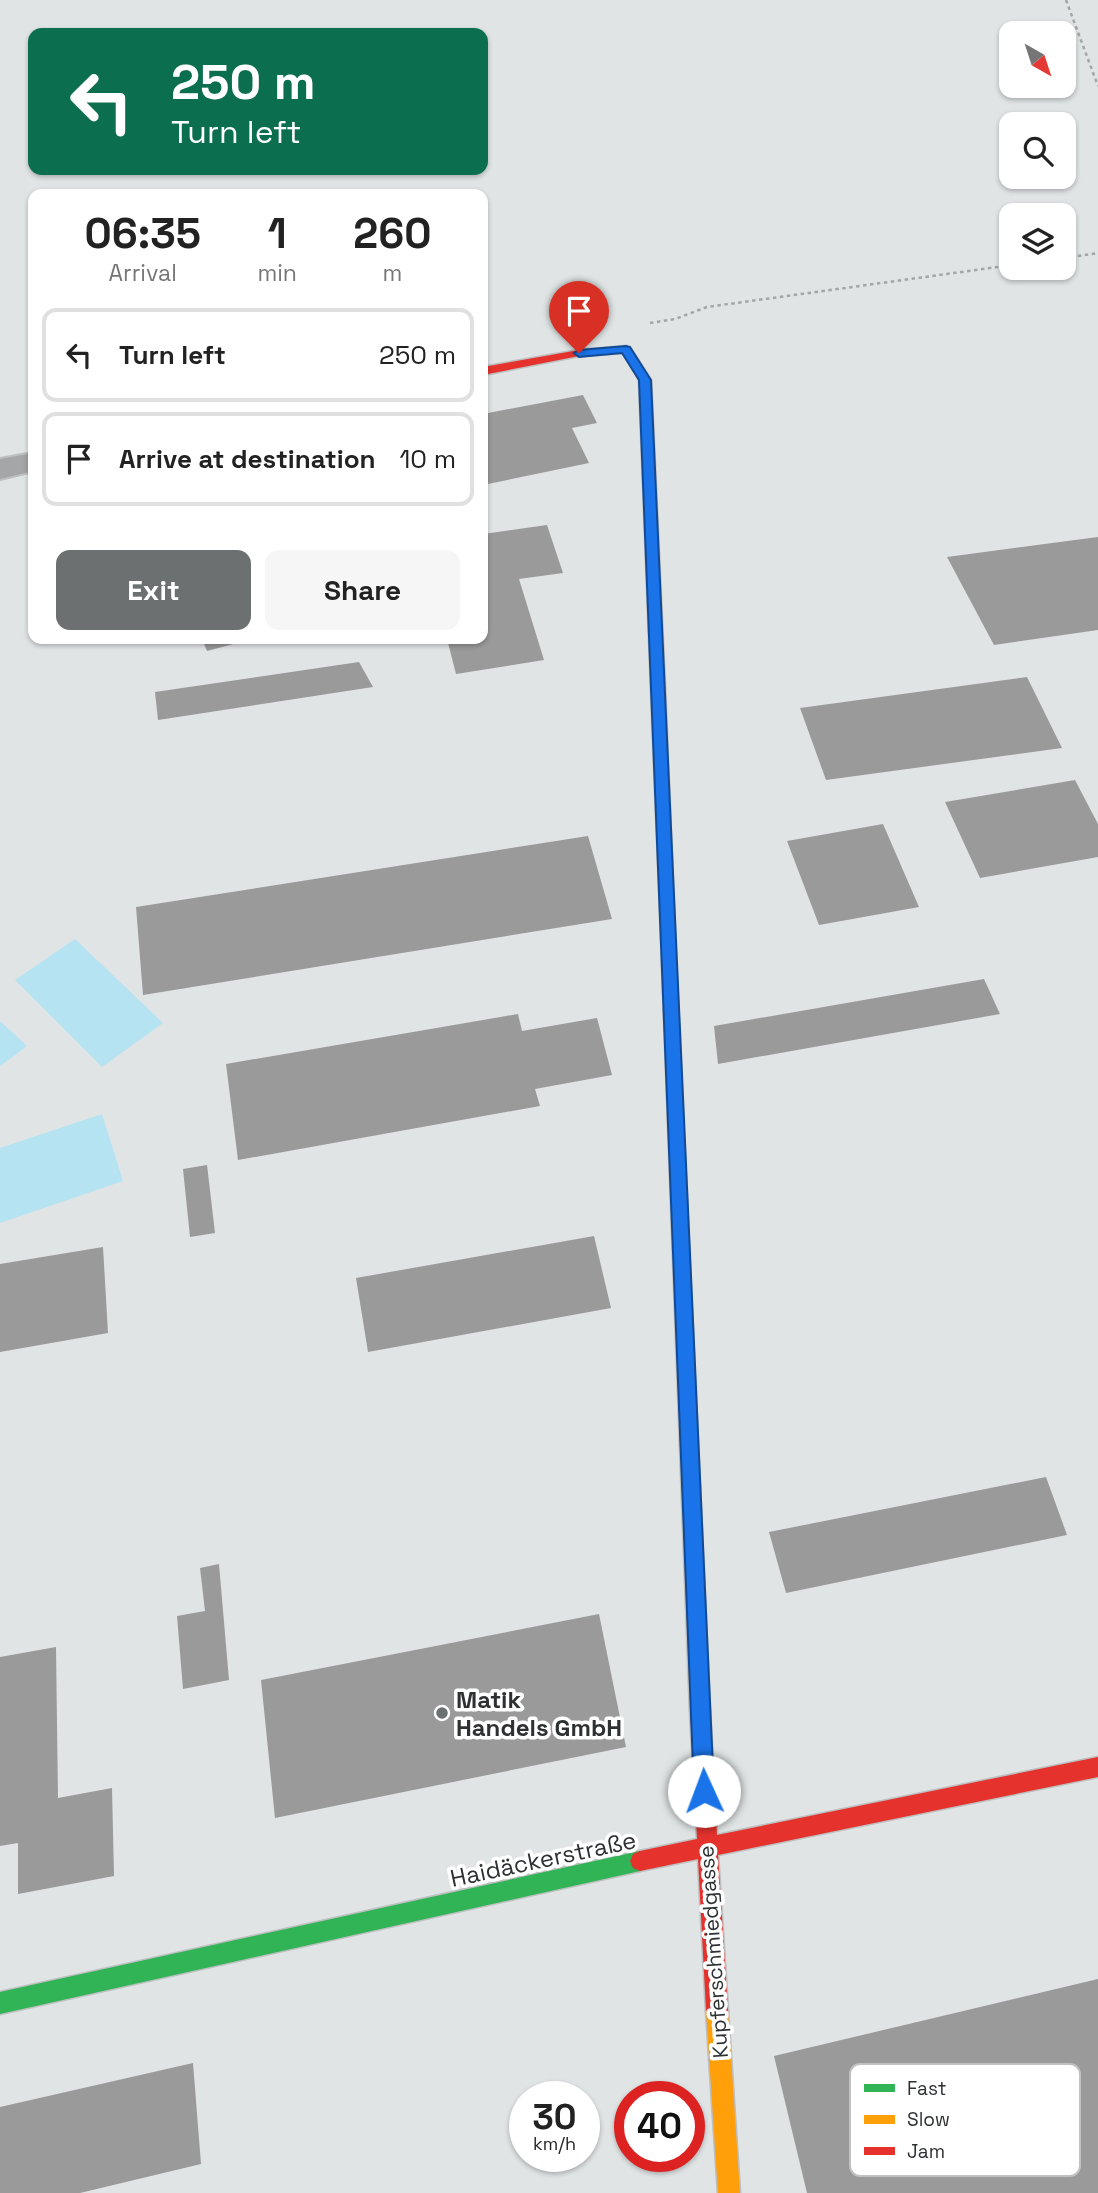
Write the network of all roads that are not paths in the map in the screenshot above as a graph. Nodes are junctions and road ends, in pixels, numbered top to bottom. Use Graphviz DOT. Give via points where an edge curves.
graph roads {
  1 [pos="488,370"];
  2 [pos="28,462"];
  3 [pos="0,469"];
  4 [pos="1098,1767"];
  5 [pos="706,1846"];
  6 [pos="0,2003"];
  7 [pos="729,2193"];
  1 -- 5 [label="street, Kupferschmiedgasse" via="626,349 645,380"];
  2 -- 3 [label="street"];
  4 -- 5 [label="street, Haidäckerstraße"];
  5 -- 6 [label="street, Haidäckerstraße"];
  5 -- 7 [label="street, Kupferschmiedgasse"];
}
